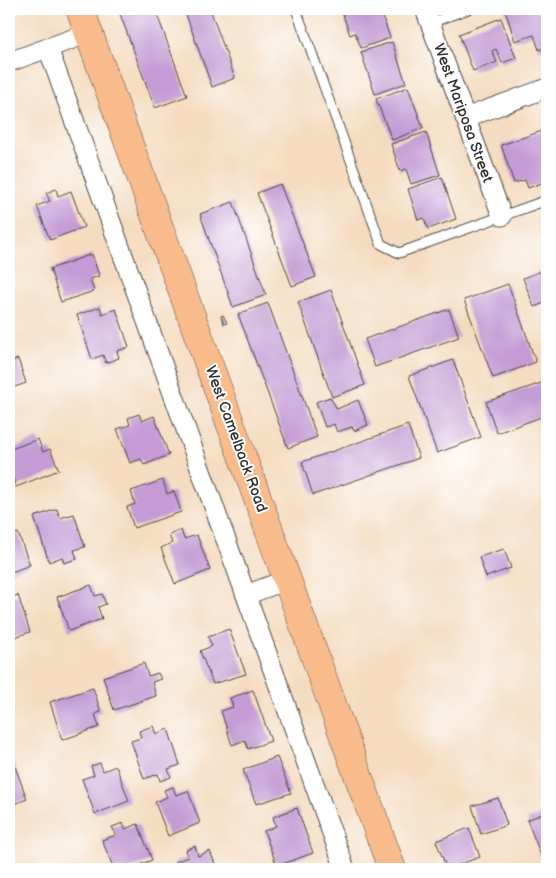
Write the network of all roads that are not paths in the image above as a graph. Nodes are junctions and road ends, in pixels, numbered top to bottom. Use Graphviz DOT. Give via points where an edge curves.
graph roads {
  1 [pos="296,9"];
  2 [pos="468,9"];
  3 [pos="427,16"];
  4 [pos="84,21"];
  5 [pos="48,48"];
  6 [pos="9,62"];
  7 [pos="547,88"];
  8 [pos="465,118"];
  9 [pos="547,200"];
  10 [pos="502,216"];
  11 [pos="286,580"];
  12 [pos="246,595"];
  13 [pos="345,869"];
  14 [pos="392,869"];
  1 -- 10 [label="lane" via="381,244 399,253"];
  2 -- 3 [label="lane"];
  3 -- 8 [label="street, West Mariposa Street"];
  4 -- 5 [label="street"];
  4 -- 11 [label="main road, West Camelback Road"];
  5 -- 6 [label="street"];
  5 -- 12 [label="street"];
  7 -- 8 [label="street"];
  8 -- 10 [label="street, West Mariposa Street"];
  9 -- 10 [label="lane"];
  11 -- 12 [label="street"];
  11 -- 14 [label="main road, West Camelback Road"];
  12 -- 13 [label="street"];
}
